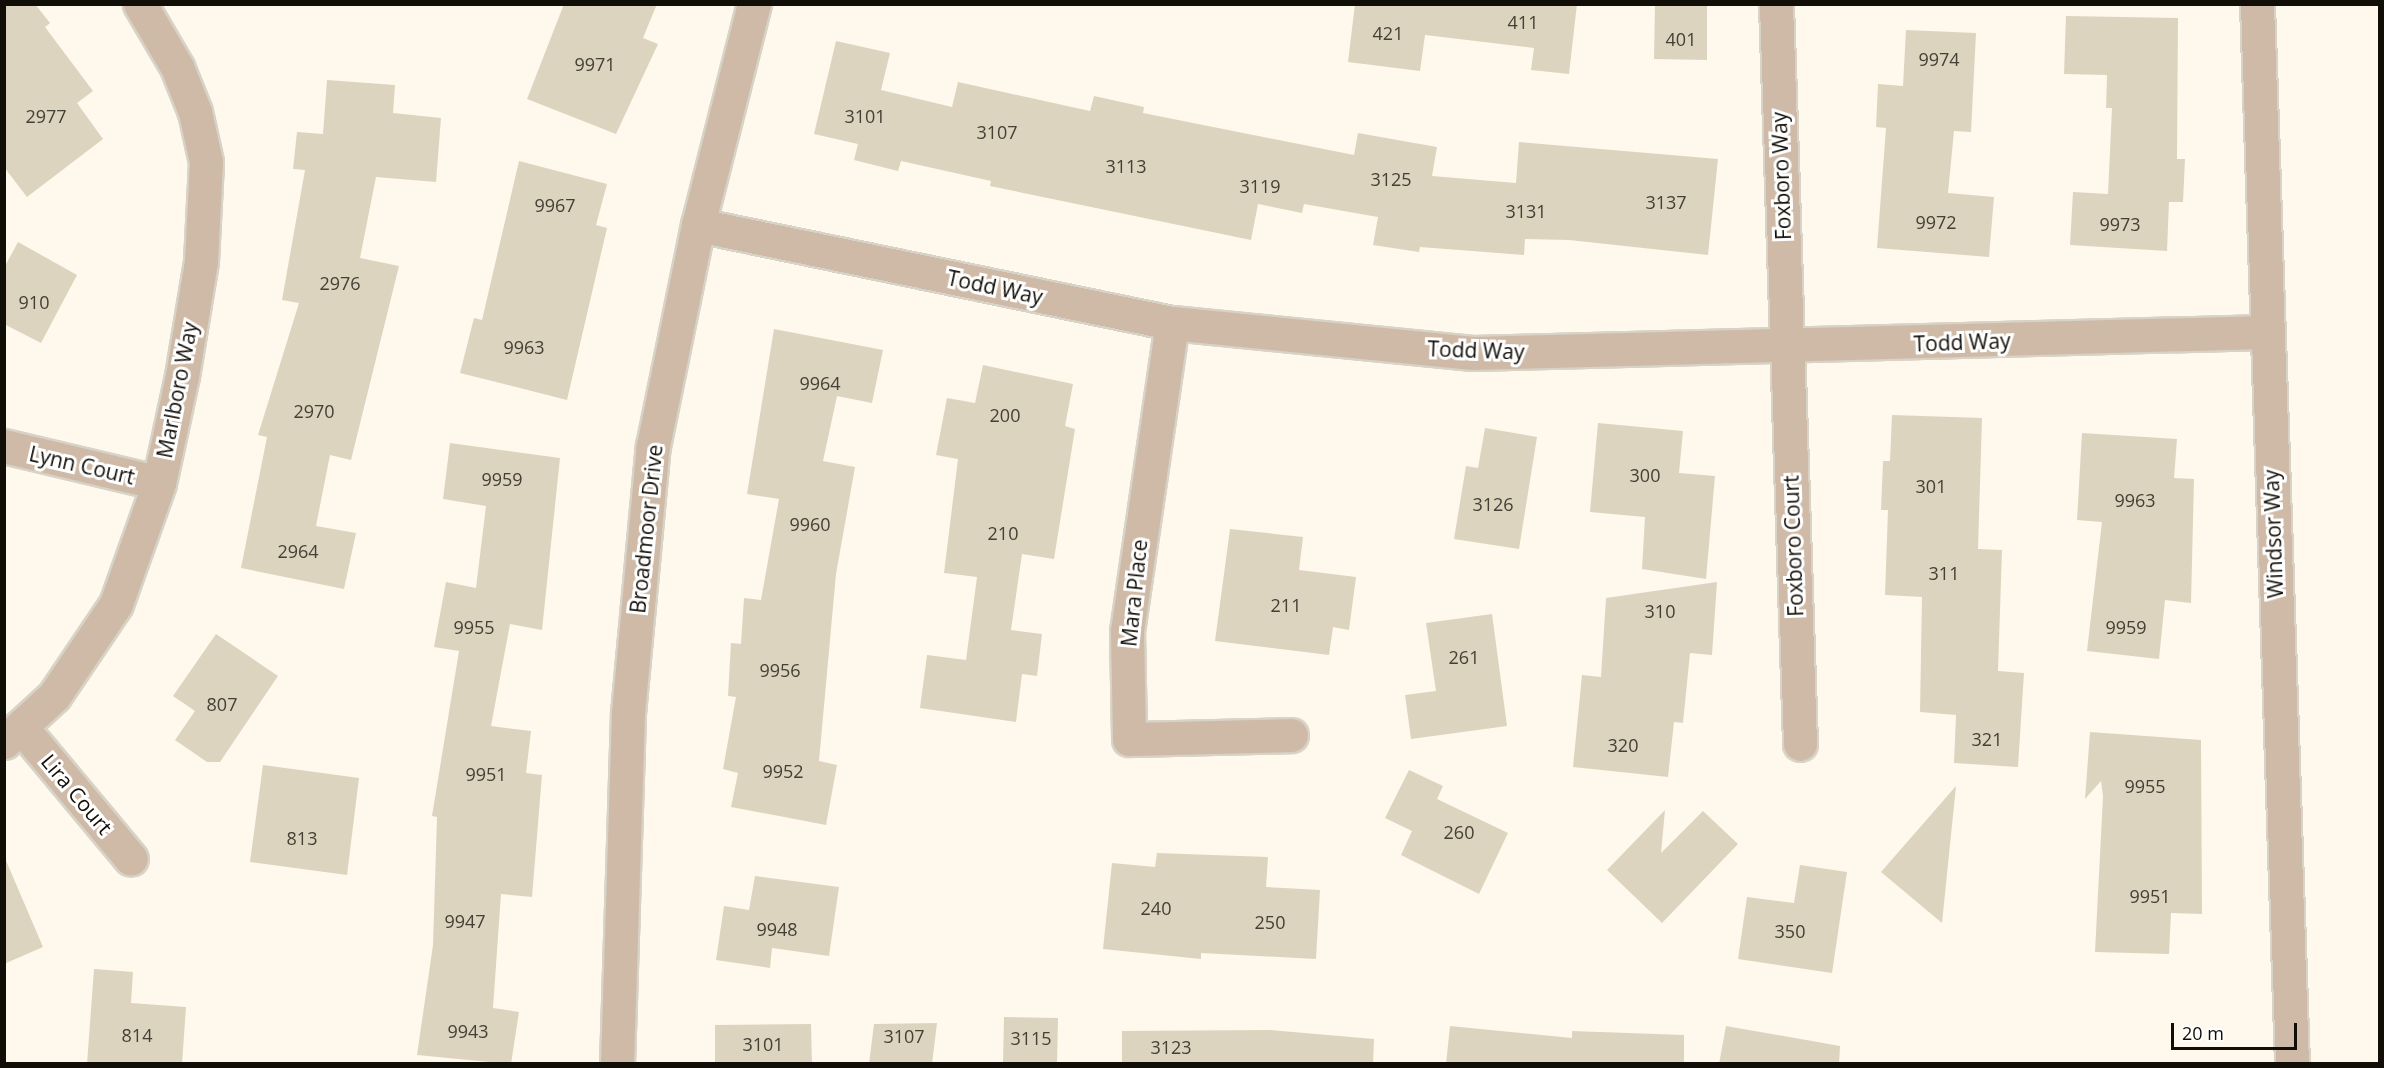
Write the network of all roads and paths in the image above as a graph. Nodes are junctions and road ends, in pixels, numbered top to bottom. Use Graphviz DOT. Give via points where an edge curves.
graph roads {
  1 [pos="140,4"];
  2 [pos="754,4"];
  3 [pos="1776,4"];
  4 [pos="2257,4"];
  5 [pos="698,225"];
  6 [pos="1172,323"];
  7 [pos="2266,332"];
  8 [pos="1786,348"];
  9 [pos="4,446"];
  10 [pos="159,483"];
  11 [pos="13,735"];
  12 [pos="1291,735"];
  13 [pos="1800,744"];
  14 [pos="132,859"];
  15 [pos="617,1064"];
  16 [pos="2292,1064"];
  1 -- 10 [label="street, Marlboro Way" via="177,67 195,112 206,162 201,261"];
  2 -- 5 [label="street, Broadmoor Drive"];
  3 -- 8 [label="street, Foxboro Way"];
  4 -- 7 [label="street, Windsor Way"];
  5 -- 6 [label="street, Todd Way"];
  5 -- 15 [label="street, Broadmoor Drive" via="651,469 628,713"];
  6 -- 8 [label="street, Todd Way" via="1473,353"];
  6 -- 12 [label="street, Mara Place" via="1127,631 1129,739"];
  7 -- 8 [label="street, Todd Way"];
  7 -- 16 [label="street, Windsor Way"];
  8 -- 13 [label="street, Foxboro Court"];
  9 -- 10 [label="street, Lynn Court"];
  10 -- 11 [label="street, Marlboro Way" via="116,604 82,661"];
  11 -- 14 [label="street, Lira Court"];
}
